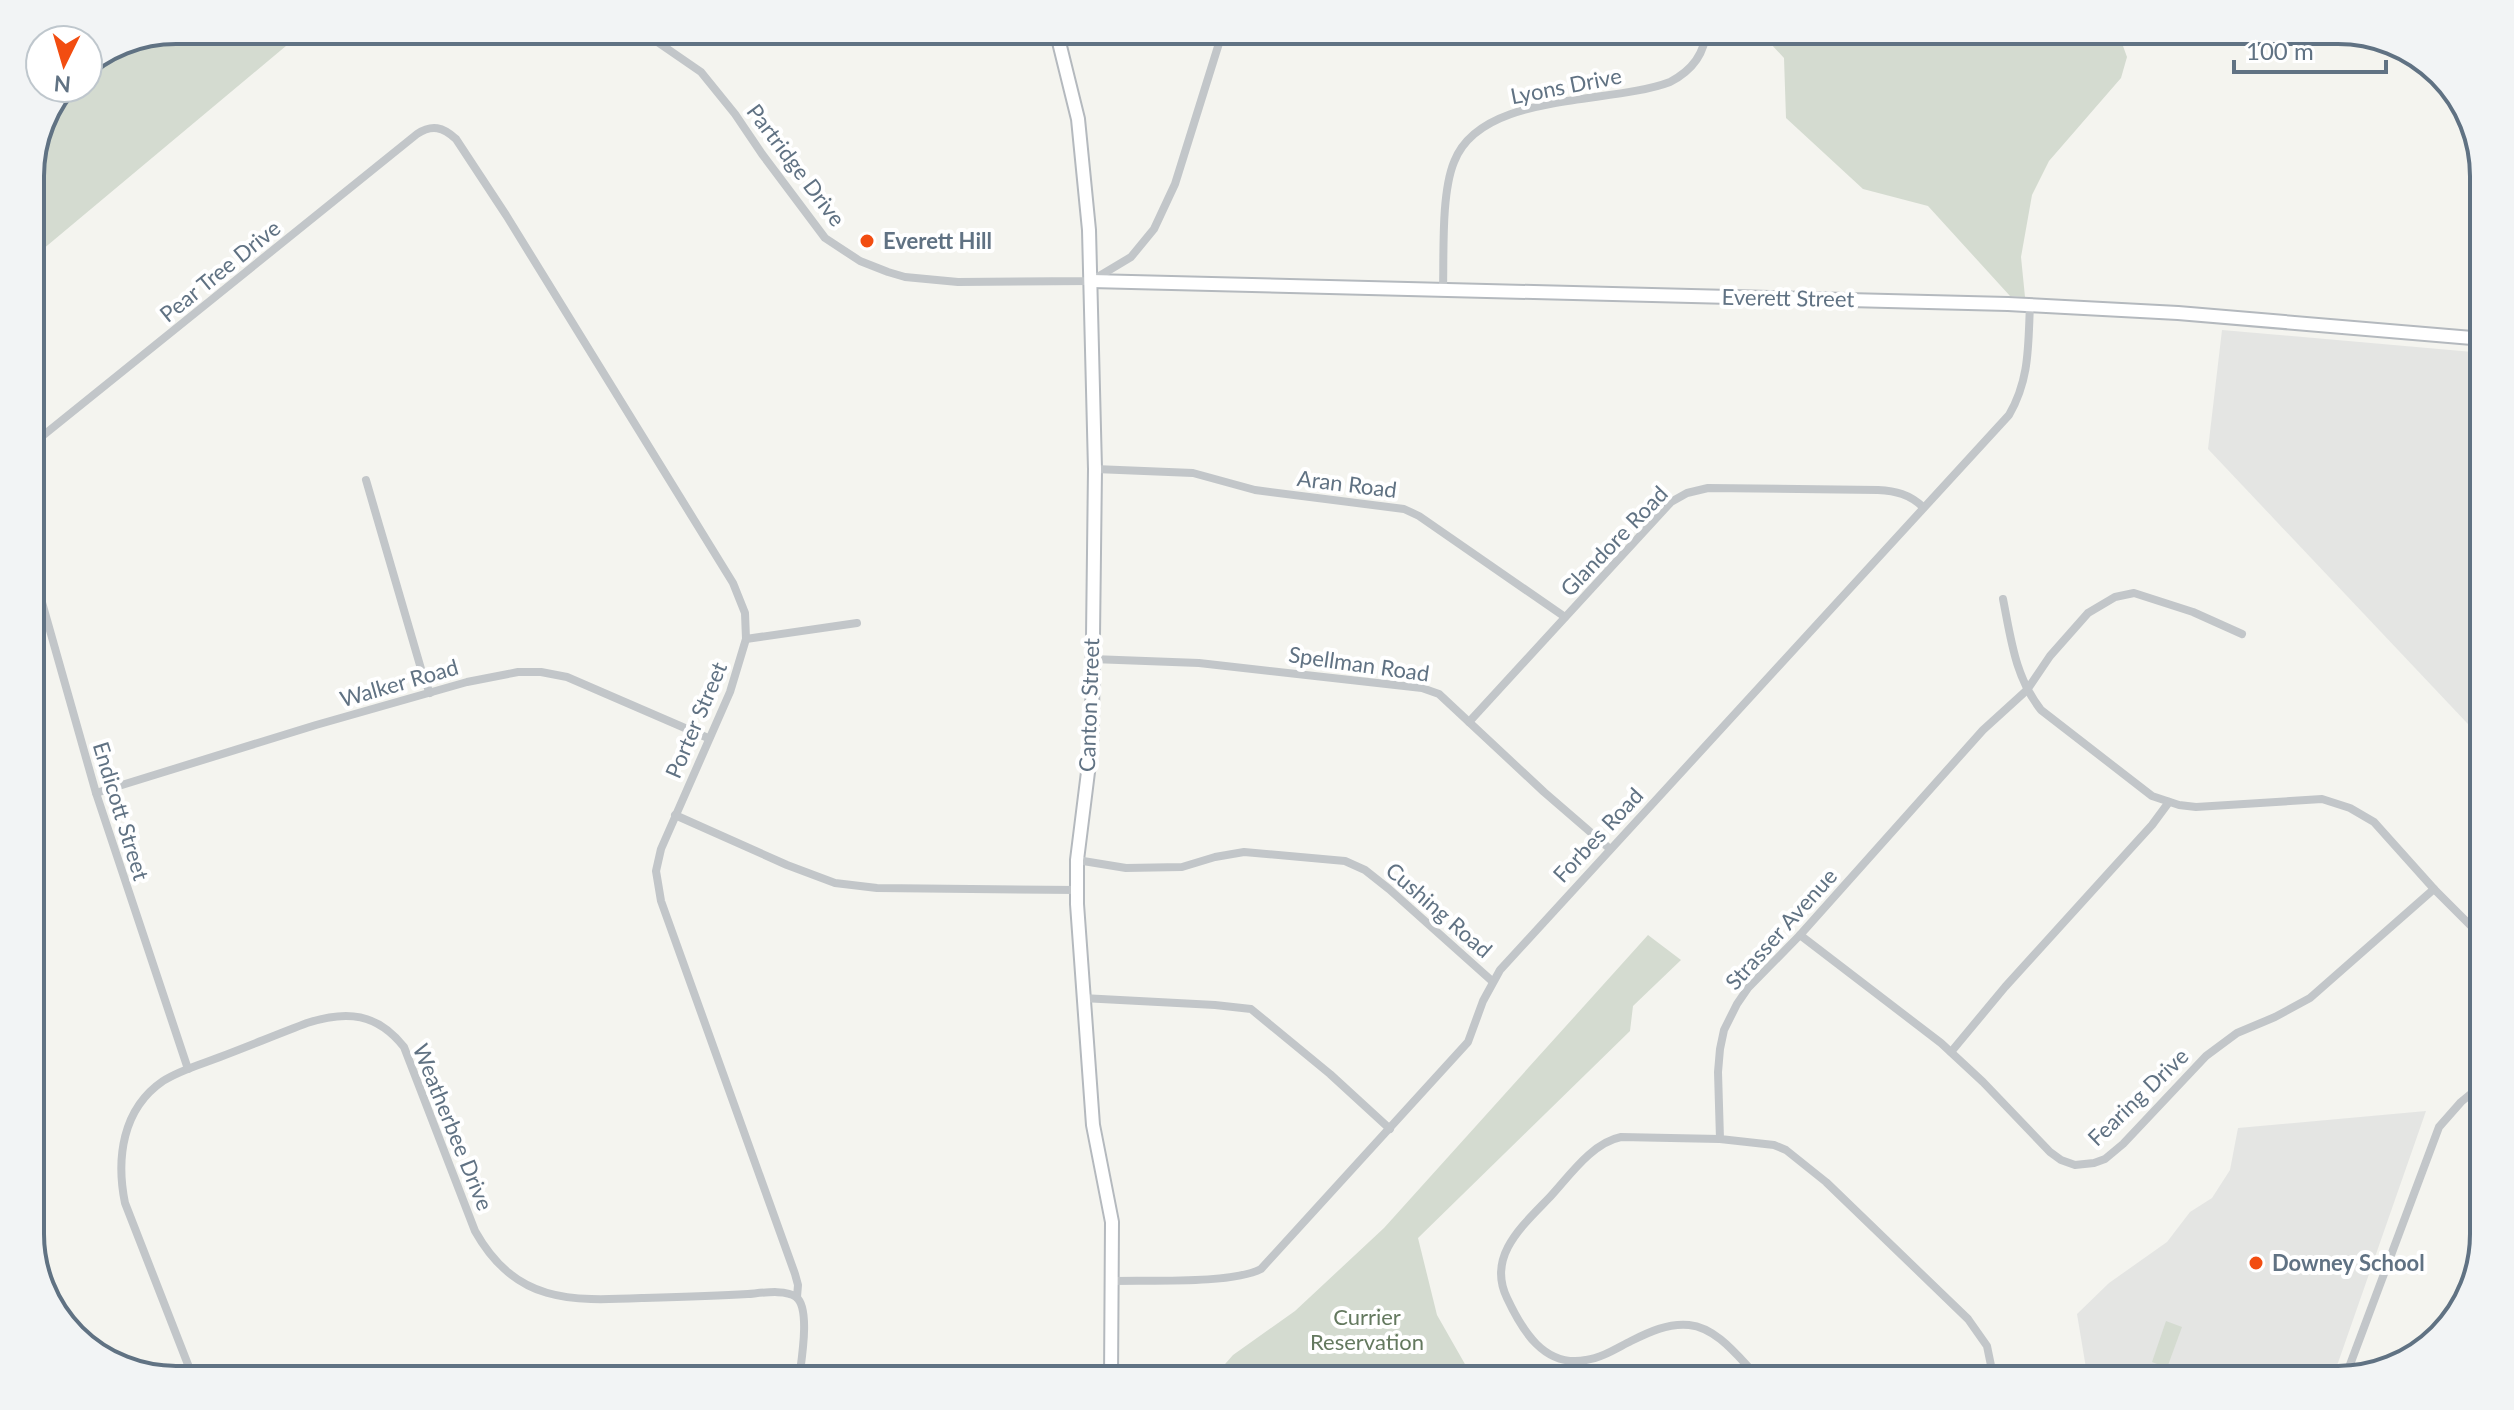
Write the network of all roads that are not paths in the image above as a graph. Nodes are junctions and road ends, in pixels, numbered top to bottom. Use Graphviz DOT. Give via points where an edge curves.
graph roads {
  1 [pos="660,44"];
  2 [pos="1060,44"];
  3 [pos="1219,44"];
  4 [pos="1704,44"];
  5 [pos="433,127"];
  6 [pos="1091,281"];
  7 [pos="1443,290"];
  8 [pos="2030,305"];
  9 [pos="2470,338"];
  10 [pos="44,435"];
  11 [pos="1095,469"];
  12 [pos="366,480"];
  13 [pos="1923,507"];
  14 [pos="2003,599"];
  15 [pos="44,609"];
  16 [pos="1565,617"];
  17 [pos="857,623"];
  18 [pos="2242,634"];
  19 [pos="746,639"];
  20 [pos="1092,659"];
  21 [pos="2027,690"];
  22 [pos="430,693"];
  23 [pos="1469,722"];
  24 [pos="708,738"];
  25 [pos="96,793"];
  26 [pos="2169,802"];
  27 [pos="675,815"];
  28 [pos="1610,849"];
  29 [pos="1077,860"];
  30 [pos="2434,889"];
  31 [pos="1077,890"];
  32 [pos="2470,925"];
  33 [pos="1800,935"];
  34 [pos="1492,981"];
  35 [pos="1082,998"];
  36 [pos="1951,1052"];
  37 [pos="188,1069"];
  38 [pos="2470,1095"];
  39 [pos="1390,1129"];
  40 [pos="1720,1139"];
  41 [pos="1113,1281"];
  42 [pos="797,1297"];
  43 [pos="2350,1365"];
  44 [pos="189,1366"];
  45 [pos="800,1366"];
  46 [pos="1111,1366"];
  47 [pos="1745,1366"];
  48 [pos="1991,1366"];
  1 -- 6 [label="street, Partridge Drive" via="701,72 814,225 860,261 897,275 958,282"];
  2 -- 6 [label="street, Canton Street" via="1081,135"];
  3 -- 6 [label="street" via="1175,184 1154,229 1131,257"];
  4 -- 7 [label="street, Lyons Drive" via="1696,62 1670,82 1513,112 1466,141 1450,173"];
  5 -- 10 [label="street, Pear Tree Drive" via="417,134"];
  5 -- 19 [label="street, Porter Street" via="456,139 698,525 738,591"];
  6 -- 7 [label="street, Everett Street"];
  6 -- 11 [label="street, Canton Street"];
  7 -- 8 [label="street, Everett Street"];
  8 -- 9 [label="street, Everett Street"];
  8 -- 13 [label="street, Forbes Road" via="2026,373 2016,403"];
  11 -- 16 [label="street, Aran Road" via="1193,473 1255,490 1400,507"];
  11 -- 20 [label="street, Canton Street"];
  12 -- 22 [label="street"];
  13 -- 16 [label="street, Glandore Road" via="1896,491 1708,488 1687,493 1671,502"];
  13 -- 28 [label="street, Forbes Road"];
  14 -- 21 [label="street"];
  15 -- 25 [label="street, Endicott Street"];
  16 -- 23 [label="street, Glandore Road"];
  17 -- 19 [label="street"];
  18 -- 21 [label="street, Strasser Avenue" via="2128,593 2088,613"];
  19 -- 24 [label="street, Porter Street" via="730,692"];
  20 -- 23 [label="street, Spellman Road" via="1244,667 1422,688 1439,694"];
  20 -- 29 [label="street, Canton Street" via="1091,748"];
  21 -- 26 [label="street" via="2041,710 2131,782"];
  21 -- 33 [label="street, Strasser Avenue" via="1983,730"];
  22 -- 24 [label="street, Walker Road" via="506,673 550,673"];
  22 -- 25 [label="street, Walker Road"];
  23 -- 28 [label="street, Spellman Road"];
  24 -- 27 [label="street, Porter Street"];
  25 -- 37 [label="street, Endicott Street"];
  26 -- 30 [label="street" via="2196,807 2322,799 2350,808 2374,822"];
  26 -- 36 [label="street"];
  27 -- 31 [label="street" via="835,883"];
  27 -- 42 [label="street, Porter Street" via="657,860 658,891 795,1274"];
  28 -- 34 [label="street, Forbes Road"];
  29 -- 31 [label="street, Canton Street"];
  29 -- 34 [label="street, Cushing Road" via="1126,868 1182,867 1244,852 1345,861 1389,889"];
  30 -- 32 [label="street"];
  30 -- 36 [label="street, Fearing Drive" via="2310,998 2237,1033 2206,1056 2123,1144 2094,1163 2075,1165 2050,1152"];
  31 -- 35 [label="street, Canton Street"];
  33 -- 36 [label="street, Fearing Drive"];
  33 -- 40 [label="street, Strasser Avenue" via="1748,988 1724,1030 1718,1072"];
  34 -- 39 [label="street, Forbes Road" via="1468,1042"];
  35 -- 39 [label="street" via="1251,1009"];
  35 -- 41 [label="street, Canton Street" via="1093,1125 1112,1222"];
  37 -- 42 [label="street, Weatherbee Drive" via="324,1018 365,1018 404,1047 475,1231 516,1278 575,1300 760,1293"];
  37 -- 44 [label="street, Weatherbee Drive" via="147,1095 127,1127 120,1160 125,1203"];
  38 -- 43 [label="street" via="2439,1127"];
  39 -- 41 [label="street, Forbes Road" via="1261,1269 1226,1278"];
  40 -- 47 [label="street" via="1610,1139 1530,1218 1507,1248 1499,1278 1526,1334 1560,1360 1588,1360 1650,1332 1688,1325 1705,1328"];
  40 -- 48 [label="street" via="1774,1145 1826,1182 1968,1319 1987,1346"];
  41 -- 46 [label="street, Canton Street"];
  42 -- 45 [label="street" via="804,1318"];
}
